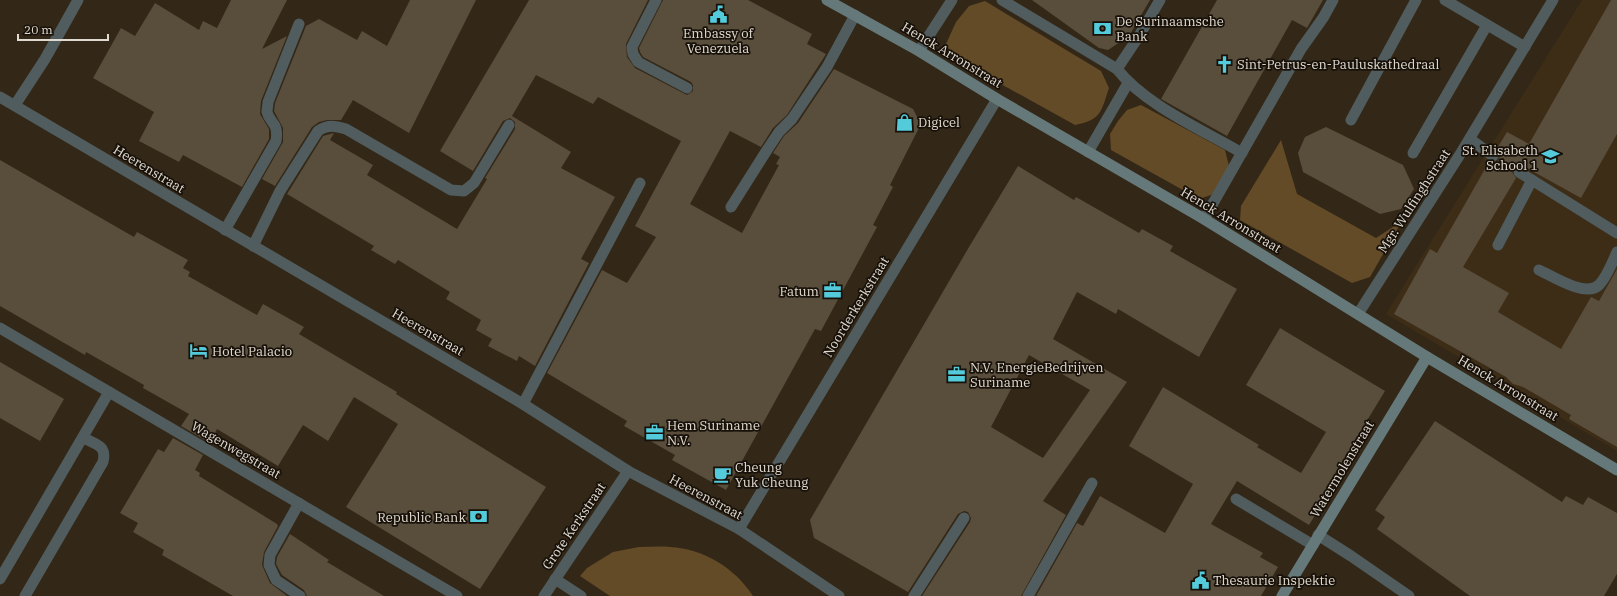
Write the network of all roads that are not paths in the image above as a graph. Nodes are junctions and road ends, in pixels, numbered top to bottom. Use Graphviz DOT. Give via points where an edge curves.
graph roads {
  1 [pos="78,0"];
  2 [pos="656,0"];
  3 [pos="827,0"];
  4 [pos="952,0"];
  5 [pos="1002,0"];
  6 [pos="1160,0"];
  7 [pos="1332,0"];
  8 [pos="1416,0"];
  9 [pos="1445,0"];
  10 [pos="1553,0"];
  11 [pos="855,15"];
  12 [pos="299,24"];
  13 [pos="1487,25"];
  14 [pos="1525,47"];
  15 [pos="919,51"];
  16 [pos="1117,69"];
  17 [pos="1128,83"];
  18 [pos="687,88"];
  19 [pos="0,97"];
  20 [pos="997,99"];
  21 [pos="15,105"];
  22 [pos="1351,120"];
  23 [pos="509,125"];
  24 [pos="1470,139"];
  25 [pos="1088,152"];
  26 [pos="1242,153"];
  27 [pos="1412,153"];
  28 [pos="1493,156"];
  29 [pos="1519,172"];
  30 [pos="1532,180"];
  31 [pos="640,183"];
  32 [pos="731,207"];
  33 [pos="1204,219"];
  34 [pos="225,230"];
  35 [pos="1617,233"];
  36 [pos="253,246"];
  37 [pos="1498,246"];
  38 [pos="1617,252"];
  39 [pos="1539,270"];
  40 [pos="1358,314"];
  41 [pos="0,328"];
  42 [pos="1428,357"];
  43 [pos="109,392"];
  44 [pos="522,404"];
  45 [pos="84,438"];
  46 [pos="1617,470"];
  47 [pos="628,471"];
  48 [pos="1092,483"];
  49 [pos="1236,500"];
  50 [pos="299,503"];
  51 [pos="964,518"];
  52 [pos="739,529"];
  53 [pos="1316,540"];
  54 [pos="0,579"];
  55 [pos="555,580"];
  56 [pos="25,596"];
  57 [pos="300,596"];
  58 [pos="457,596"];
  59 [pos="544,596"];
  60 [pos="581,596"];
  61 [pos="839,596"];
  62 [pos="914,596"];
  63 [pos="1028,596"];
  64 [pos="1282,596"];
  65 [pos="1409,596"];
  1 -- 21 [label="street" via="45,59"];
  2 -- 18 [label="street" via="632,47 632,54 638,62"];
  3 -- 11 [label="main road, Henck Arronstraat"];
  4 -- 15 [label="street"];
  5 -- 16 [label="street"];
  6 -- 16 [label="street"];
  7 -- 26 [label="street" via="1323,18 1300,49"];
  8 -- 22 [label="street"];
  9 -- 13 [label="street"];
  10 -- 14 [label="street, Mgr. Wulfinghstraat"];
  11 -- 15 [label="main road, Henck Arronstraat"];
  11 -- 32 [label="street" via="827,67 792,119 779,132"];
  12 -- 34 [label="street" via="268,102 267,112 278,132 276,141"];
  13 -- 14 [label="street"];
  13 -- 27 [label="street"];
  14 -- 24 [label="street, Mgr. Wulfinghstraat"];
  15 -- 20 [label="main road, Henck Arronstraat"];
  16 -- 17 [label="street"];
  17 -- 25 [label="street"];
  17 -- 26 [label="street" via="1155,103"];
  19 -- 21 [label="street, Heerenstraat"];
  20 -- 25 [label="main road, Henck Arronstraat"];
  20 -- 52 [label="street, Noorderkerkstraat"];
  21 -- 34 [label="street, Heerenstraat"];
  23 -- 36 [label="street" via="474,183 464,191 451,190 346,129 332,125 322,128 280,191"];
  24 -- 28 [label="street"];
  24 -- 40 [label="street, Mgr. Wulfinghstraat"];
  25 -- 33 [label="main road, Henck Arronstraat"];
  26 -- 33 [label="street"];
  29 -- 30 [label="street"];
  30 -- 35 [label="street"];
  30 -- 37 [label="street"];
  31 -- 44 [label="street"];
  33 -- 40 [label="main road, Henck Arronstraat"];
  34 -- 36 [label="street, Heerenstraat"];
  36 -- 44 [label="street, Heerenstraat"];
  38 -- 39 [label="street" via="1598,287 1580,289"];
  40 -- 42 [label="main road, Henck Arronstraat"];
  41 -- 43 [label="street, Wagenwegstraat"];
  42 -- 46 [label="main road, Henck Arronstraat"];
  42 -- 53 [label="main road, Watermolenstraat"];
  43 -- 45 [label="street"];
  43 -- 50 [label="street, Wagenwegstraat"];
  44 -- 47 [label="street, Heerenstraat"];
  45 -- 54 [label="street"];
  45 -- 56 [label="street" via="102,447 105,454 103,462"];
  47 -- 52 [label="street, Heerenstraat"];
  47 -- 55 [label="street, Grote Kerkstraat"];
  48 -- 63 [label="street"];
  49 -- 53 [label="street"];
  50 -- 57 [label="street" via="270,555 269,565 276,580"];
  50 -- 58 [label="street, Wagenwegstraat"];
  51 -- 62 [label="street"];
  52 -- 61 [label="street, Heerenstraat"];
  53 -- 64 [label="main road, Watermolenstraat"];
  53 -- 65 [label="street" via="1351,556"];
  55 -- 59 [label="street, Grote Kerkstraat"];
  55 -- 60 [label="street"];
}
